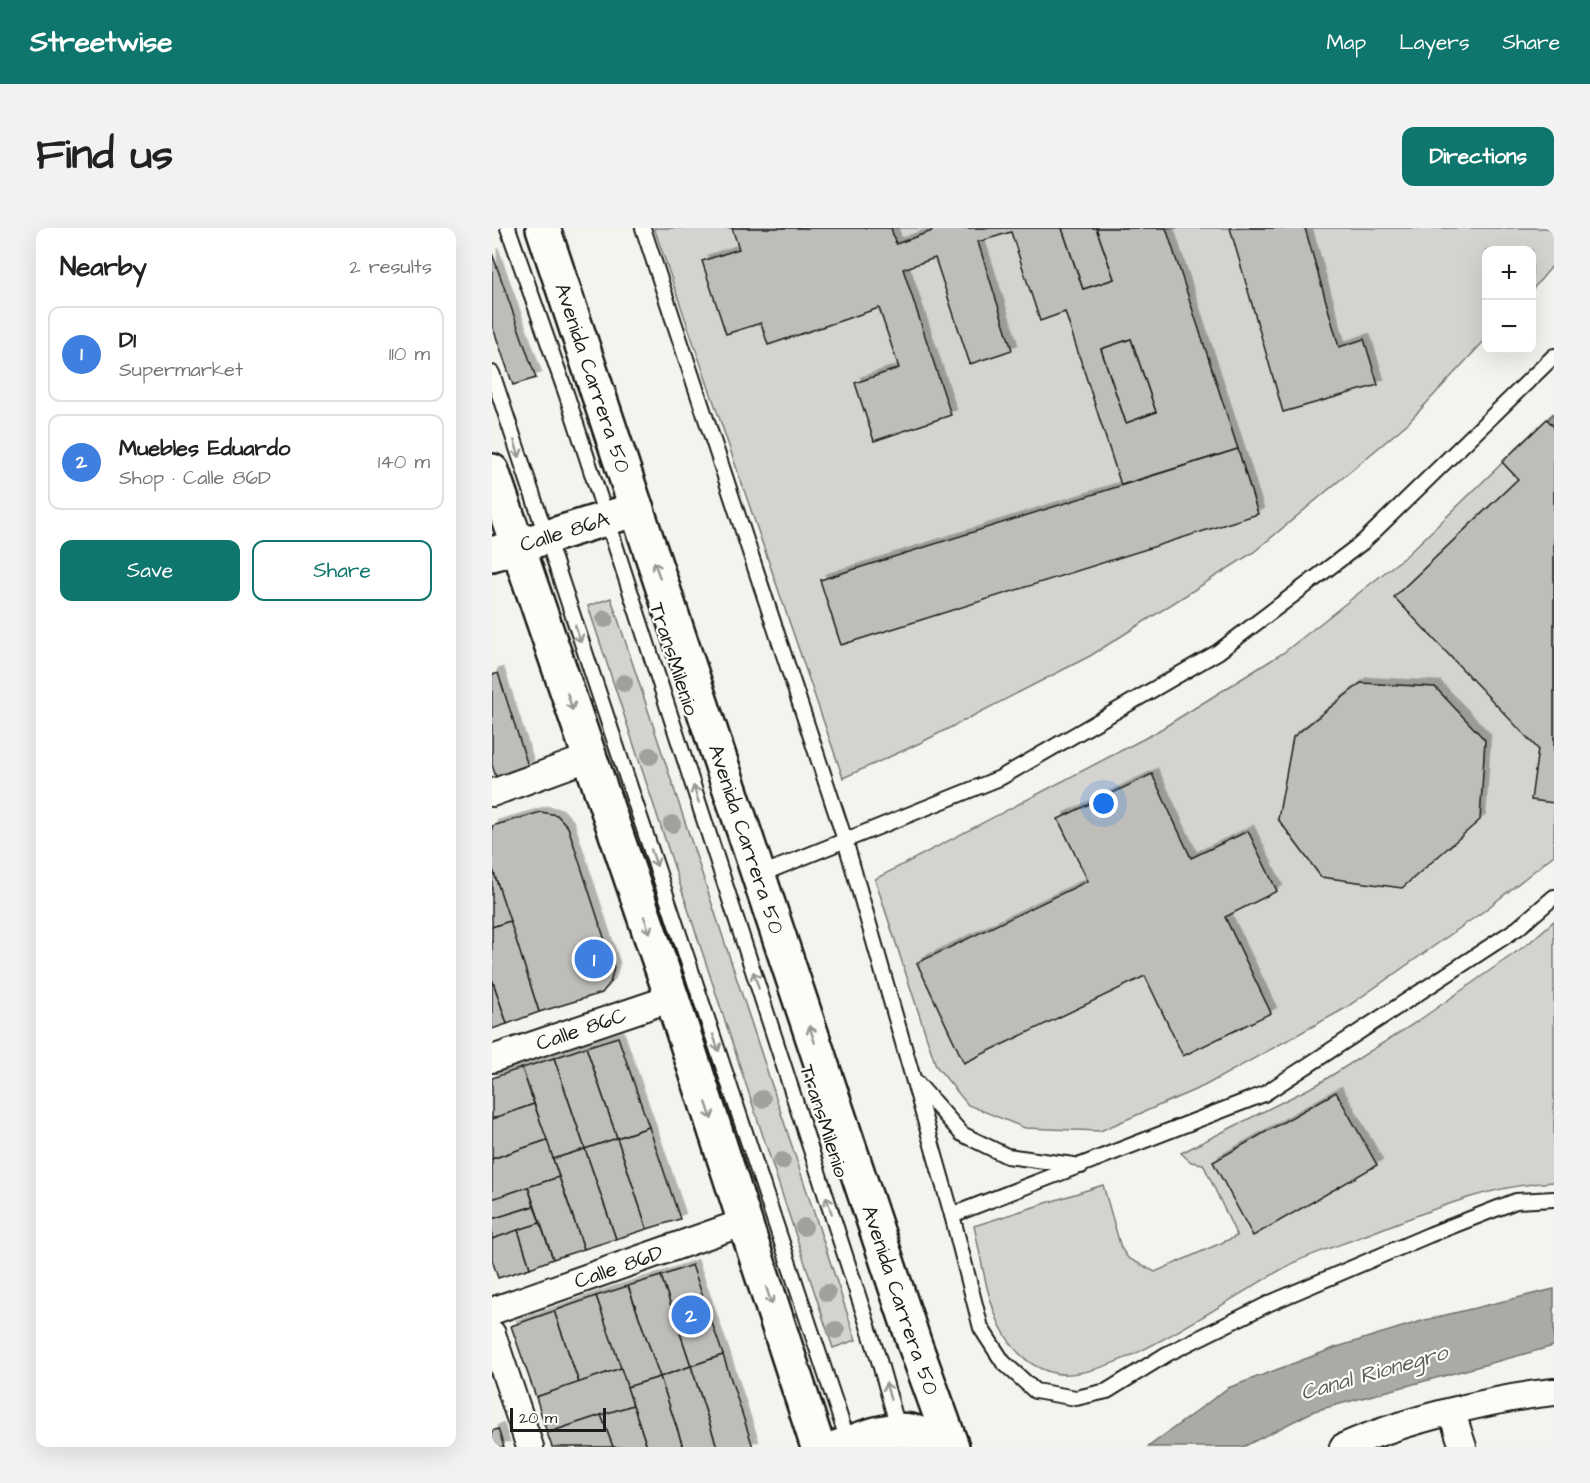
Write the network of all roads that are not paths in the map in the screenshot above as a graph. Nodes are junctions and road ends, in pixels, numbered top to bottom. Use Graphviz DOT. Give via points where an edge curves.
graph roads {
  1 [pos="508,228"];
  2 [pos="543,228"];
  3 [pos="643,228"];
  4 [pos="1554,356"];
  5 [pos="492,373"];
  6 [pos="492,471"];
  7 [pos="637,509"];
  8 [pos="606,519"];
  9 [pos="519,546"];
  10 [pos="588,758"];
  11 [pos="492,793"];
  12 [pos="845,840"];
  13 [pos="759,875"];
  14 [pos="1554,897"];
  15 [pos="672,998"];
  16 [pos="492,1059"];
  17 [pos="913,1078"];
  18 [pos="1082,1167"];
  19 [pos="1554,1199"];
  20 [pos="952,1215"];
  21 [pos="745,1222"];
  22 [pos="492,1311"];
  23 [pos="492,1334"];
  24 [pos="1554,1392"];
  25 [pos="1452,1413"];
  26 [pos="902,1438"];
  27 [pos="839,1446"];
  28 [pos="530,1447"];
  29 [pos="941,1447"];
  30 [pos="952,1447"];
  31 [pos="1343,1447"];
  32 [pos="1463,1447"];
  1 -- 8 [label="lane, TransMilenio"];
  2 -- 7 [label="main road, Avenida Carrera 50"];
  3 -- 12 [label="lane"];
  4 -- 12 [label="lane" via="1363,542 1218,652 1000,778"];
  5 -- 9 [label="lane, one-way"];
  6 -- 9 [label="main road"];
  7 -- 8 [label="main road, Calle 86A"];
  13 -- 7 [label="main road, Avenida Carrera 50, one-way"];
  8 -- 9 [label="main road, Calle 86A"];
  26 -- 8 [label="lane, TransMilenio, one-way"];
  9 -- 10 [label="main road, one-way"];
  9 -- 27 [label="lane, one-way"];
  10 -- 11 [label="street"];
  10 -- 15 [label="main road, one-way"];
  12 -- 13 [label="lane"];
  12 -- 17 [label="lane"];
  30 -- 13 [label="main road, Avenida Carrera 50, one-way"];
  14 -- 18 [label="lane" via="1518,928 1264,1094"];
  15 -- 16 [label="street, Calle 86C"];
  15 -- 21 [label="main road, one-way"];
  17 -- 18 [label="lane" via="962,1134 1007,1156"];
  17 -- 20 [label="lane"];
  18 -- 20 [label="lane"];
  19 -- 20 [label="lane" via="1516,1201 1429,1235 1270,1303 1167,1354 1107,1391 1076,1398 1035,1391 1003,1362 981,1328"];
  21 -- 22 [label="street, Calle 86D"];
  21 -- 27 [label="main road, one-way"];
  23 -- 28 [label="street"];
  24 -- 25 [label="street"];
  25 -- 31 [label="street" via="1367,1436"];
  25 -- 32 [label="street"];
  26 -- 27 [label="main road"];
  26 -- 29 [label="main road" via="915,1430"];
}
